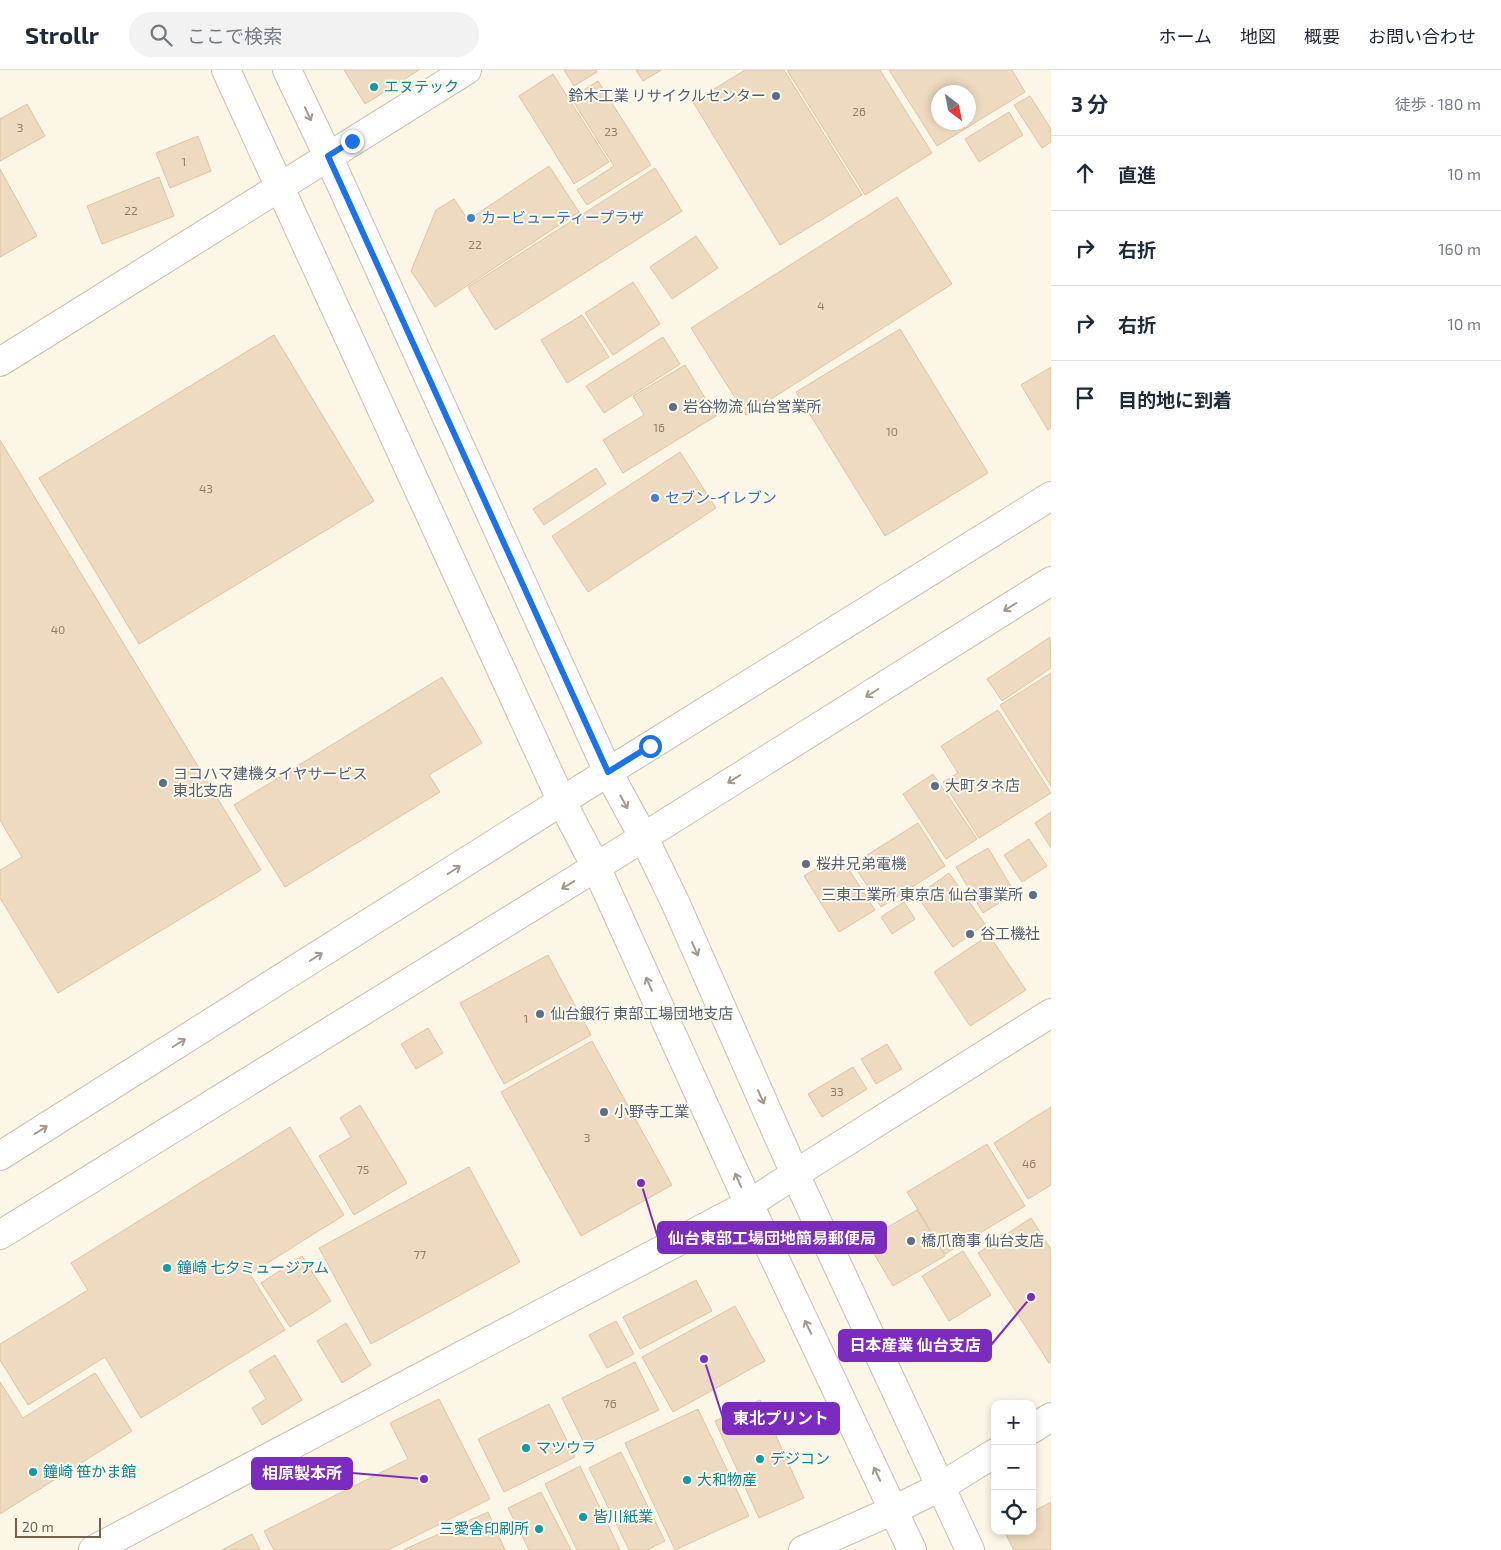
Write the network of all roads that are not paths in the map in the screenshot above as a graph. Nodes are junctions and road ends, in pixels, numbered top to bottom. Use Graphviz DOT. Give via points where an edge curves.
graph roads {
  1 [pos="226,70"];
  2 [pos="287,70"];
  3 [pos="467,70"];
  4 [pos="328,156"];
  5 [pos="280,186"];
  6 [pos="0,362"];
  7 [pos="1051,496"];
  8 [pos="1051,581"];
  9 [pos="608,772"];
  10 [pos="562,802"];
  11 [pos="644,838"];
  12 [pos="596,867"];
  13 [pos="1051,1013"];
  14 [pos="0,1156"];
  15 [pos="795,1174"];
  16 [pos="749,1204"];
  17 [pos="0,1236"];
  18 [pos="1051,1417"];
  19 [pos="1036,1426"];
  20 [pos="991,1455"];
  21 [pos="940,1487"];
  22 [pos="894,1510"];
  23 [pos="93,1550"];
  24 [pos="803,1550"];
  25 [pos="912,1550"];
  26 [pos="970,1550"];
  1 -- 5 [label="street"];
  2 -- 4 [label="street, one-way"];
  3 -- 4 [label="street"];
  4 -- 5 [label="street"];
  4 -- 9 [label="street"];
  5 -- 6 [label="street"];
  5 -- 10 [label="street"];
  7 -- 9 [label="street"];
  8 -- 11 [label="street, one-way"];
  9 -- 10 [label="street"];
  9 -- 11 [label="street, one-way"];
  10 -- 12 [label="street"];
  14 -- 10 [label="street, one-way"];
  11 -- 12 [label="street"];
  11 -- 15 [label="street, one-way"];
  16 -- 12 [label="street, one-way"];
  12 -- 17 [label="street, one-way"];
  13 -- 15 [label="street"];
  15 -- 16 [label="street"];
  15 -- 21 [label="street"];
  22 -- 16 [label="street, one-way"];
  16 -- 23 [label="street"];
  18 -- 19 [label="street"];
  20 -- 21 [label="street"];
  21 -- 22 [label="street"];
  21 -- 26 [label="street"];
  22 -- 24 [label="street"];
  22 -- 25 [label="street"];
}
